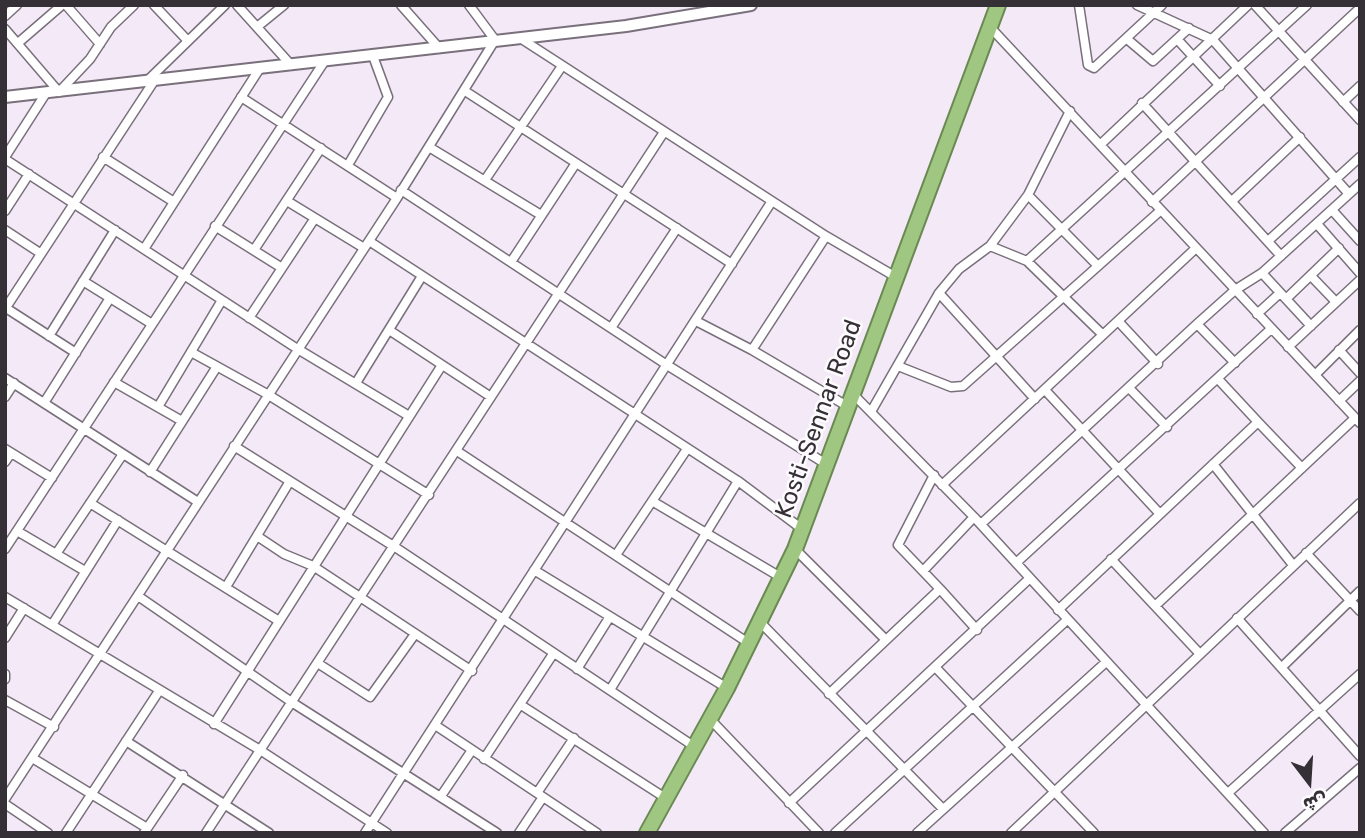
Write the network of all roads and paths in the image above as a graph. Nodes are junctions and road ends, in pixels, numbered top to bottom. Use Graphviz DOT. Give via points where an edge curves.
graph roads {
  1 [pos="17,5"];
  2 [pos="64,5"];
  3 [pos="134,5"];
  4 [pos="154,5"];
  5 [pos="225,5"];
  6 [pos="237,5"];
  7 [pos="284,5"];
  8 [pos="401,5"];
  9 [pos="468,5"];
  10 [pos="751,5"];
  11 [pos="998,5"];
  12 [pos="1079,5"];
  13 [pos="1137,5"];
  14 [pos="1162,5"];
  15 [pos="1248,5"];
  16 [pos="1255,5"];
  17 [pos="1307,5"];
  18 [pos="1360,8"];
  19 [pos="1154,13"];
  20 [pos="5,16"];
  21 [pos="257,27"];
  22 [pos="990,27"];
  23 [pos="1189,28"];
  24 [pos="5,29"];
  25 [pos="1279,31"];
  26 [pos="519,37"];
  27 [pos="1177,38"];
  28 [pos="1211,38"];
  29 [pos="1127,39"];
  30 [pos="495,40"];
  31 [pos="188,41"];
  32 [pos="18,43"];
  33 [pos="100,44"];
  34 [pos="439,48"];
  35 [pos="1193,55"];
  36 [pos="373,56"];
  37 [pos="1304,59"];
  38 [pos="324,62"];
  39 [pos="291,65"];
  40 [pos="562,66"];
  41 [pos="260,68"];
  42 [pos="1239,68"];
  43 [pos="150,82"];
  44 [pos="1220,86"];
  45 [pos="1360,86"];
  46 [pos="465,91"];
  47 [pos="59,92"];
  48 [pos="46,93"];
  49 [pos="1265,96"];
  50 [pos="5,97"];
  51 [pos="241,97"];
  52 [pos="1343,102"];
  53 [pos="1142,103"];
  54 [pos="1070,111"];
  55 [pos="1360,120"];
  56 [pos="282,123"];
  57 [pos="520,127"];
  58 [pos="664,132"];
  59 [pos="1168,132"];
  60 [pos="1300,137"];
  61 [pos="1101,144"];
  62 [pos="429,146"];
  63 [pos="321,148"];
  64 [pos="103,157"];
  65 [pos="1360,157"];
  66 [pos="5,158"];
  67 [pos="1195,162"];
  68 [pos="576,163"];
  69 [pos="348,165"];
  70 [pos="1125,171"];
  71 [pos="29,174"];
  72 [pos="1336,178"];
  73 [pos="485,180"];
  74 [pos="1360,184"];
  75 [pos="624,193"];
  76 [pos="399,194"];
  77 [pos="1349,194"];
  78 [pos="1028,195"];
  79 [pos="287,201"];
  80 [pos="772,201"];
  81 [pos="1232,201"];
  82 [pos="73,202"];
  83 [pos="174,202"];
  84 [pos="1152,202"];
  85 [pos="1332,210"];
  86 [pos="5,211"];
  87 [pos="1160,211"];
  88 [pos="541,215"];
  89 [pos="315,218"];
  90 [pos="1317,224"];
  91 [pos="215,226"];
  92 [pos="677,228"];
  93 [pos="5,230"];
  94 [pos="115,230"];
  95 [pos="1063,230"];
  96 [pos="826,236"];
  97 [pos="1358,237"];
  98 [pos="1268,241"];
  99 [pos="366,244"];
  100 [pos="990,246"];
  101 [pos="144,248"];
  102 [pos="1339,248"];
  103 [pos="1195,249"];
  104 [pos="254,250"];
  105 [pos="40,253"];
  106 [pos="1281,256"];
  107 [pos="1027,261"];
  108 [pos="511,262"];
  109 [pos="732,264"];
  110 [pos="1098,266"];
  111 [pos="282,268"];
  112 [pos="1262,273"];
  113 [pos="1360,273"];
  114 [pos="184,275"];
  115 [pos="422,276"];
  116 [pos="1311,276"];
  117 [pos="896,277"];
  118 [pos="83,281"];
  119 [pos="1358,286"];
  120 [pos="1235,290"];
  121 [pos="557,293"];
  122 [pos="939,293"];
  123 [pos="1283,296"];
  124 [pos="110,298"];
  125 [pos="1065,298"];
  126 [pos="222,300"];
  127 [pos="1336,302"];
  128 [pos="6,308"];
  129 [pos="1256,314"];
  130 [pos="249,318"];
  131 [pos="696,321"];
  132 [pos="1118,321"];
  133 [pos="152,324"];
  134 [pos="1197,324"];
  135 [pos="1311,326"];
  136 [pos="611,328"];
  137 [pos="1271,329"];
  138 [pos="389,330"];
  139 [pos="1360,330"];
  140 [pos="1103,335"];
  141 [pos="50,336"];
  142 [pos="526,345"];
  143 [pos="1289,347"];
  144 [pos="296,348"];
  145 [pos="752,350"];
  146 [pos="1339,350"];
  147 [pos="191,352"];
  148 [pos="76,353"];
  149 [pos="997,358"];
  150 [pos="1235,363"];
  151 [pos="1158,364"];
  152 [pos="442,365"];
  153 [pos="667,365"];
  154 [pos="898,366"];
  155 [pos="216,368"];
  156 [pos="1360,373"];
  157 [pos="1315,374"];
  158 [pos="5,378"];
  159 [pos="1218,379"];
  160 [pos="1360,381"];
  161 [pos="114,382"];
  162 [pos="14,383"];
  163 [pos="356,383"];
  164 [pos="1130,388"];
  165 [pos="1045,390"];
  166 [pos="267,394"];
  167 [pos="5,397"];
  168 [pos="492,397"];
  169 [pos="1035,399"];
  170 [pos="850,400"];
  171 [pos="1339,401"];
  172 [pos="44,402"];
  173 [pos="158,407"];
  174 [pos="872,410"];
  175 [pos="409,416"];
  176 [pos="635,416"];
  177 [pos="1358,420"];
  178 [pos="182,421"];
  179 [pos="1258,422"];
  180 [pos="1167,427"];
  181 [pos="84,429"];
  182 [pos="1083,429"];
  183 [pos="234,446"];
  184 [pos="687,449"];
  185 [pos="8,451"];
  186 [pos="457,451"];
  187 [pos="123,454"];
  188 [pos="5,462"];
  189 [pos="379,463"];
  190 [pos="826,464"];
  191 [pos="1213,464"];
  192 [pos="1302,468"];
  193 [pos="1121,470"];
  194 [pos="150,472"];
  195 [pos="934,475"];
  196 [pos="52,478"];
  197 [pos="290,481"];
  198 [pos="738,481"];
  199 [pos="942,485"];
  200 [pos="429,495"];
  201 [pos="652,501"];
  202 [pos="198,502"];
  203 [pos="90,503"];
  204 [pos="1360,503"];
  205 [pos="1160,514"];
  206 [pos="1253,514"];
  207 [pos="346,515"];
  208 [pos="118,520"];
  209 [pos="566,521"];
  210 [pos="977,521"];
  211 [pos="802,529"];
  212 [pos="17,531"];
  213 [pos="707,532"];
  214 [pos="257,536"];
  215 [pos="395,547"];
  216 [pos="5,549"];
  217 [pos="795,549"];
  218 [pos="167,550"];
  219 [pos="1307,553"];
  220 [pos="56,554"];
  221 [pos="616,555"];
  222 [pos="1111,559"];
  223 [pos="1016,563"];
  224 [pos="1293,565"];
  225 [pos="313,566"];
  226 [pos="534,570"];
  227 [pos="85,571"];
  228 [pos="923,571"];
  229 [pos="782,578"];
  230 [pos="1030,578"];
  231 [pos="226,587"];
  232 [pos="940,589"];
  233 [pos="1360,591"];
  234 [pos="671,593"];
  235 [pos="138,596"];
  236 [pos="5,597"];
  237 [pos="362,598"];
  238 [pos="1350,600"];
  239 [pos="1155,606"];
  240 [pos="24,608"];
  241 [pos="1058,610"];
  242 [pos="1360,611"];
  243 [pos="608,618"];
  244 [pos="1237,618"];
  245 [pos="503,619"];
  246 [pos="1067,620"];
  247 [pos="279,621"];
  248 [pos="761,623"];
  249 [pos="52,625"];
  250 [pos="977,630"];
  251 [pos="415,634"];
  252 [pos="5,638"];
  253 [pos="643,639"];
  254 [pos="886,640"];
  255 [pos="750,644"];
  256 [pos="99,654"];
  257 [pos="553,654"];
  258 [pos="1200,654"];
  259 [pos="1105,663"];
  260 [pos="319,664"];
  261 [pos="1282,667"];
  262 [pos="577,668"];
  263 [pos="936,669"];
  264 [pos="248,671"];
  265 [pos="472,671"];
  266 [pos="1360,674"];
  267 [pos="727,688"];
  268 [pos="610,690"];
  269 [pos="159,691"];
  270 [pos="829,694"];
  271 [pos="5,700"];
  272 [pos="293,703"];
  273 [pos="521,705"];
  274 [pos="974,706"];
  275 [pos="1145,706"];
  276 [pos="1322,710"];
  277 [pos="710,719"];
  278 [pos="214,724"];
  279 [pos="435,725"];
  280 [pos="54,727"];
  281 [pos="867,734"];
  282 [pos="574,738"];
  283 [pos="126,741"];
  284 [pos="1012,746"];
  285 [pos="695,747"];
  286 [pos="260,750"];
  287 [pos="472,750"];
  288 [pos="1360,756"];
  289 [pos="34,759"];
  290 [pos="484,759"];
  291 [pos="1360,768"];
  292 [pos="905,769"];
  293 [pos="406,772"];
  294 [pos="183,775"];
  295 [pos="1054,792"];
  296 [pos="91,793"];
  297 [pos="1228,793"];
  298 [pos="540,795"];
  299 [pos="441,796"];
  300 [pos="667,799"];
  301 [pos="5,802"];
  302 [pos="789,803"];
  303 [pos="225,804"];
  304 [pos="943,809"];
  305 [pos="372,823"];
  306 [pos="146,830"];
  307 [pos="48,833"];
  308 [pos="66,833"];
  309 [pos="206,833"];
  310 [pos="269,833"];
  311 [pos="365,833"];
  312 [pos="387,833"];
  313 [pos="497,833"];
  314 [pos="519,833"];
  315 [pos="597,833"];
  316 [pos="648,833"];
  317 [pos="820,833"];
  318 [pos="835,833"];
  319 [pos="917,833"];
  320 [pos="1011,833"];
  321 [pos="1094,833"];
  322 [pos="1264,833"];
  323 [pos="1285,833"];
  1 -- 20 [label="street"];
  2 -- 32 [label="street"];
  2 -- 33 [label="street"];
  3 -- 33 [label="street"];
  4 -- 31 [label="street"];
  5 -- 31 [label="street"];
  6 -- 21 [label="street"];
  7 -- 21 [label="street"];
  8 -- 34 [label="street"];
  9 -- 30 [label="street"];
  10 -- 26 [label="street" via="625,26"];
  11 -- 22 [label="highway, Kosti-Sennar Road"];
  12 -- 29 [label="street" via="1089,67 1096,68"];
  13 -- 19 [label="street"];
  14 -- 19 [label="street"];
  15 -- 28 [label="street"];
  16 -- 25 [label="street"];
  17 -- 25 [label="street"];
  18 -- 37 [label="street"];
  19 -- 23 [label="street"];
  19 -- 29 [label="street"];
  21 -- 39 [label="street"];
  22 -- 54 [label="street"];
  22 -- 117 [label="highway, Kosti-Sennar Road"];
  23 -- 27 [label="street"];
  23 -- 28 [label="street"];
  24 -- 32 [label="street"];
  25 -- 37 [label="street"];
  25 -- 42 [label="street"];
  26 -- 30 [label="street"];
  26 -- 40 [label="street"];
  27 -- 29 [label="street" via="1152,61"];
  27 -- 35 [label="street"];
  28 -- 35 [label="street"];
  28 -- 42 [label="street"];
  30 -- 34 [label="street"];
  30 -- 46 [label="street"];
  31 -- 43 [label="street"];
  32 -- 47 [label="street"];
  33 -- 47 [label="street"];
  34 -- 36 [label="street"];
  35 -- 44 [label="street"];
  35 -- 53 [label="street"];
  36 -- 38 [label="street"];
  36 -- 69 [label="street" via="388,97"];
  37 -- 49 [label="street"];
  37 -- 52 [label="street"];
  38 -- 39 [label="street"];
  38 -- 56 [label="street"];
  39 -- 41 [label="street"];
  40 -- 57 [label="street"];
  40 -- 58 [label="street"];
  41 -- 43 [label="street"];
  41 -- 51 [label="street"];
  42 -- 44 [label="street"];
  42 -- 49 [label="street"];
  43 -- 47 [label="street"];
  43 -- 64 [label="street"];
  44 -- 59 [label="street"];
  45 -- 52 [label="street"];
  46 -- 57 [label="street"];
  46 -- 62 [label="street"];
  47 -- 48 [label="street"];
  48 -- 50 [label="street"];
  48 -- 66 [label="street"];
  49 -- 60 [label="street"];
  49 -- 67 [label="street"];
  51 -- 56 [label="street"];
  51 -- 83 [label="street"];
  52 -- 55 [label="street"];
  53 -- 59 [label="street"];
  53 -- 61 [label="street"];
  54 -- 61 [label="street"];
  54 -- 78 [label="street"];
  56 -- 63 [label="street"];
  56 -- 91 [label="street"];
  57 -- 68 [label="street"];
  57 -- 73 [label="street"];
  58 -- 75 [label="street"];
  58 -- 80 [label="street"];
  59 -- 67 [label="street"];
  59 -- 70 [label="street"];
  60 -- 72 [label="street"];
  60 -- 81 [label="street"];
  61 -- 70 [label="street"];
  62 -- 73 [label="street"];
  62 -- 76 [label="street"];
  63 -- 69 [label="street"];
  63 -- 79 [label="street"];
  64 -- 82 [label="street"];
  64 -- 83 [label="street"];
  65 -- 72 [label="street"];
  66 -- 71 [label="street"];
  67 -- 81 [label="street"];
  67 -- 84 [label="street"];
  68 -- 75 [label="street"];
  68 -- 88 [label="street"];
  69 -- 76 [label="street"];
  70 -- 84 [label="street"];
  70 -- 95 [label="street"];
  71 -- 82 [label="street"];
  71 -- 86 [label="street"];
  72 -- 77 [label="street"];
  72 -- 98 [label="street"];
  73 -- 88 [label="street"];
  74 -- 77 [label="street"];
  75 -- 92 [label="street"];
  75 -- 121 [label="street"];
  76 -- 99 [label="street"];
  76 -- 108 [label="street"];
  77 -- 85 [label="street"];
  78 -- 95 [label="street"];
  78 -- 100 [label="street"];
  79 -- 89 [label="street"];
  79 -- 104 [label="street"];
  80 -- 96 [label="street"];
  80 -- 109 [label="street"];
  81 -- 98 [label="street"];
  82 -- 94 [label="street"];
  82 -- 105 [label="street"];
  83 -- 101 [label="street"];
  84 -- 87 [label="street"];
  85 -- 90 [label="street"];
  85 -- 97 [label="street"];
  87 -- 103 [label="street"];
  87 -- 110 [label="street"];
  88 -- 108 [label="street"];
  89 -- 99 [label="street"];
  89 -- 111 [label="street"];
  90 -- 102 [label="street"];
  90 -- 106 [label="street"];
  91 -- 104 [label="street"];
  91 -- 114 [label="street"];
  92 -- 109 [label="street"];
  92 -- 136 [label="street"];
  93 -- 105 [label="street"];
  94 -- 101 [label="street"];
  94 -- 118 [label="street"];
  95 -- 107 [label="street"];
  95 -- 110 [label="street"];
  96 -- 117 [label="street"];
  96 -- 145 [label="street"];
  98 -- 106 [label="street"];
  99 -- 115 [label="street"];
  99 -- 144 [label="street"];
  100 -- 107 [label="street"];
  100 -- 122 [label="street"];
  101 -- 114 [label="street"];
  102 -- 113 [label="street"];
  102 -- 116 [label="street"];
  103 -- 120 [label="street"];
  103 -- 132 [label="street"];
  104 -- 111 [label="street"];
  105 -- 128 [label="street"];
  106 -- 112 [label="street"];
  107 -- 125 [label="street"];
  108 -- 121 [label="street"];
  109 -- 131 [label="street"];
  110 -- 125 [label="street"];
  111 -- 130 [label="street"];
  112 -- 120 [label="street"];
  112 -- 123 [label="street"];
  114 -- 126 [label="street"];
  114 -- 133 [label="street"];
  115 -- 138 [label="street"];
  115 -- 142 [label="street"];
  116 -- 123 [label="street"];
  116 -- 127 [label="street"];
  117 -- 170 [label="highway, Kosti-Sennar Road"];
  118 -- 124 [label="street"];
  118 -- 141 [label="street"];
  119 -- 127 [label="street"];
  120 -- 129 [label="street"];
  120 -- 134 [label="street"];
  121 -- 136 [label="street"];
  121 -- 142 [label="street"];
  122 -- 149 [label="street"];
  122 -- 154 [label="street"];
  123 -- 129 [label="street"];
  123 -- 135 [label="street"];
  124 -- 133 [label="street"];
  124 -- 148 [label="street"];
  125 -- 140 [label="street"];
  125 -- 149 [label="street"];
  126 -- 130 [label="street"];
  126 -- 147 [label="street"];
  127 -- 135 [label="street"];
  128 -- 141 [label="street"];
  129 -- 137 [label="street"];
  130 -- 144 [label="street"];
  131 -- 145 [label="street"];
  131 -- 153 [label="street"];
  132 -- 140 [label="street"];
  132 -- 151 [label="street"];
  133 -- 161 [label="street"];
  134 -- 150 [label="street"];
  134 -- 151 [label="street"];
  135 -- 143 [label="street"];
  136 -- 153 [label="street"];
  137 -- 143 [label="street"];
  137 -- 150 [label="street"];
  138 -- 152 [label="street"];
  138 -- 163 [label="street"];
  139 -- 146 [label="street"];
  140 -- 165 [label="street"];
  141 -- 148 [label="street"];
  142 -- 168 [label="street"];
  142 -- 176 [label="street"];
  143 -- 157 [label="street"];
  144 -- 163 [label="street"];
  144 -- 166 [label="street"];
  145 -- 170 [label="street"];
  146 -- 156 [label="street"];
  146 -- 157 [label="street"];
  147 -- 155 [label="street"];
  147 -- 173 [label="street"];
  148 -- 172 [label="street"];
  149 -- 154 [label="street" via="955,388"];
  149 -- 169 [label="street"];
  150 -- 159 [label="street"];
  151 -- 164 [label="street"];
  152 -- 168 [label="street"];
  152 -- 175 [label="street"];
  153 -- 176 [label="street"];
  153 -- 190 [label="street"];
  154 -- 174 [label="street"];
  155 -- 166 [label="street"];
  155 -- 178 [label="street"];
  157 -- 171 [label="street"];
  158 -- 162 [label="street"];
  159 -- 179 [label="street"];
  159 -- 180 [label="street"];
  160 -- 171 [label="street"];
  161 -- 173 [label="street"];
  161 -- 181 [label="street"];
  162 -- 167 [label="street"];
  162 -- 172 [label="street"];
  163 -- 175 [label="street"];
  164 -- 180 [label="street"];
  164 -- 182 [label="street"];
  165 -- 169 [label="street"];
  165 -- 182 [label="street"];
  166 -- 183 [label="street"];
  166 -- 189 [label="street"];
  168 -- 186 [label="street"];
  169 -- 199 [label="street"];
  170 -- 174 [label="street"];
  170 -- 190 [label="highway, Kosti-Sennar Road"];
  171 -- 177 [label="street"];
  172 -- 181 [label="street"];
  173 -- 178 [label="street"];
  174 -- 195 [label="street"];
  175 -- 189 [label="street"];
  176 -- 184 [label="street"];
  176 -- 209 [label="street"];
  177 -- 192 [label="street"];
  178 -- 194 [label="street"];
  179 -- 191 [label="street"];
  179 -- 192 [label="street"];
  180 -- 193 [label="street"];
  181 -- 187 [label="street"];
  181 -- 196 [label="street"];
  182 -- 193 [label="street"];
  182 -- 210 [label="street"];
  183 -- 197 [label="street"];
  183 -- 202 [label="street"];
  184 -- 198 [label="street"];
  184 -- 201 [label="street"];
  185 -- 188 [label="street"];
  185 -- 196 [label="street"];
  186 -- 200 [label="street"];
  186 -- 209 [label="street"];
  187 -- 194 [label="street"];
  187 -- 203 [label="street"];
  189 -- 200 [label="street"];
  189 -- 207 [label="street"];
  190 -- 211 [label="highway, Kosti-Sennar Road"];
  191 -- 205 [label="street"];
  191 -- 206 [label="street"];
  192 -- 206 [label="street"];
  193 -- 205 [label="street"];
  193 -- 223 [label="street"];
  194 -- 202 [label="street"];
  195 -- 199 [label="street"];
  195 -- 228 [label="street" via="898,543"];
  196 -- 212 [label="street"];
  197 -- 207 [label="street"];
  197 -- 214 [label="street"];
  198 -- 211 [label="street"];
  198 -- 213 [label="street"];
  199 -- 210 [label="street"];
  200 -- 215 [label="street"];
  201 -- 213 [label="street"];
  201 -- 221 [label="street"];
  202 -- 218 [label="street"];
  203 -- 208 [label="street"];
  203 -- 220 [label="street"];
  204 -- 219 [label="street"];
  205 -- 222 [label="street"];
  206 -- 224 [label="street"];
  206 -- 239 [label="street"];
  207 -- 215 [label="street"];
  207 -- 225 [label="street"];
  208 -- 218 [label="street"];
  208 -- 227 [label="street"];
  209 -- 221 [label="street"];
  209 -- 226 [label="street"];
  210 -- 223 [label="street"];
  210 -- 228 [label="street"];
  211 -- 217 [label="highway, Kosti-Sennar Road"];
  212 -- 216 [label="street"];
  212 -- 220 [label="street"];
  213 -- 229 [label="street"];
  213 -- 234 [label="street"];
  214 -- 225 [label="street"];
  214 -- 231 [label="street"];
  215 -- 237 [label="street"];
  215 -- 245 [label="street"];
  217 -- 229 [label="highway, Kosti-Sennar Road"];
  217 -- 254 [label="street"];
  218 -- 231 [label="street"];
  218 -- 235 [label="street"];
  219 -- 224 [label="street"];
  219 -- 238 [label="street"];
  220 -- 227 [label="street"];
  221 -- 234 [label="street"];
  222 -- 239 [label="street"];
  222 -- 241 [label="street"];
  223 -- 230 [label="street"];
  224 -- 244 [label="street"];
  225 -- 237 [label="street"];
  225 -- 247 [label="street"];
  226 -- 243 [label="street"];
  226 -- 245 [label="street"];
  227 -- 249 [label="street"];
  228 -- 232 [label="street"];
  229 -- 248 [label="highway, Kosti-Sennar Road"];
  230 -- 241 [label="street"];
  230 -- 250 [label="street"];
  231 -- 247 [label="street"];
  232 -- 250 [label="street"];
  232 -- 254 [label="street"];
  233 -- 238 [label="street"];
  234 -- 253 [label="street"];
  234 -- 255 [label="street"];
  235 -- 256 [label="street"];
  235 -- 264 [label="street"];
  236 -- 240 [label="street"];
  237 -- 251 [label="street"];
  237 -- 260 [label="street"];
  238 -- 242 [label="street"];
  238 -- 261 [label="street"];
  239 -- 258 [label="street"];
  240 -- 249 [label="street"];
  240 -- 252 [label="street"];
  241 -- 246 [label="street"];
  243 -- 253 [label="street"];
  243 -- 262 [label="street"];
  244 -- 258 [label="street"];
  244 -- 261 [label="street"];
  245 -- 257 [label="street"];
  245 -- 265 [label="street"];
  246 -- 259 [label="street"];
  246 -- 274 [label="street"];
  247 -- 264 [label="street"];
  248 -- 255 [label="highway, Kosti-Sennar Road"];
  248 -- 270 [label="street"];
  249 -- 256 [label="street"];
  250 -- 263 [label="street"];
  251 -- 260 [label="street" via="370,697"];
  251 -- 265 [label="street"];
  253 -- 267 [label="street"];
  253 -- 268 [label="street"];
  254 -- 270 [label="street"];
  255 -- 267 [label="highway, Kosti-Sennar Road"];
  256 -- 269 [label="street"];
  256 -- 280 [label="street"];
  257 -- 262 [label="street"];
  257 -- 273 [label="street"];
  258 -- 275 [label="street"];
  259 -- 275 [label="street"];
  259 -- 284 [label="street"];
  260 -- 272 [label="street"];
  261 -- 276 [label="street"];
  262 -- 268 [label="street"];
  263 -- 274 [label="street"];
  263 -- 281 [label="street"];
  264 -- 272 [label="street"];
  264 -- 278 [label="street"];
  265 -- 279 [label="street"];
  266 -- 276 [label="street"];
  267 -- 277 [label="highway, Kosti-Sennar Road"];
  268 -- 285 [label="street"];
  269 -- 278 [label="street"];
  269 -- 283 [label="street"];
  270 -- 281 [label="street"];
  271 -- 280 [label="street"];
  272 -- 286 [label="street"];
  272 -- 293 [label="street"];
  273 -- 282 [label="street"];
  273 -- 290 [label="street"];
  274 -- 284 [label="street"];
  274 -- 292 [label="street"];
  275 -- 295 [label="street"];
  275 -- 297 [label="street"];
  276 -- 288 [label="street"];
  276 -- 297 [label="street"];
  277 -- 285 [label="highway, Kosti-Sennar Road"];
  277 -- 302 [label="street"];
  278 -- 286 [label="street"];
  279 -- 287 [label="street"];
  279 -- 293 [label="street"];
  280 -- 289 [label="street"];
  281 -- 292 [label="street"];
  281 -- 302 [label="street"];
  282 -- 298 [label="street"];
  282 -- 300 [label="street"];
  283 -- 294 [label="street"];
  283 -- 296 [label="street"];
  284 -- 295 [label="street"];
  284 -- 304 [label="street"];
  285 -- 300 [label="highway, Kosti-Sennar Road"];
  286 -- 303 [label="street"];
  286 -- 305 [label="street"];
  287 -- 290 [label="street"];
  287 -- 299 [label="street"];
  289 -- 296 [label="street"];
  289 -- 301 [label="street"];
  290 -- 298 [label="street"];
  291 -- 323 [label="street"];
  292 -- 304 [label="street"];
  292 -- 318 [label="street"];
  293 -- 299 [label="street"];
  293 -- 305 [label="street"];
  294 -- 303 [label="street"];
  294 -- 306 [label="street"];
  295 -- 320 [label="street"];
  295 -- 321 [label="street"];
  296 -- 306 [label="street"];
  296 -- 308 [label="street"];
  297 -- 322 [label="street"];
  298 -- 314 [label="street"];
  298 -- 315 [label="street"];
  299 -- 313 [label="street"];
  300 -- 316 [label="highway, Kosti-Sennar Road"];
  301 -- 307 [label="street"];
  302 -- 317 [label="street"];
  303 -- 309 [label="street"];
  303 -- 310 [label="street"];
  304 -- 319 [label="street"];
  305 -- 311 [label="street"];
  305 -- 312 [label="street"];
}
